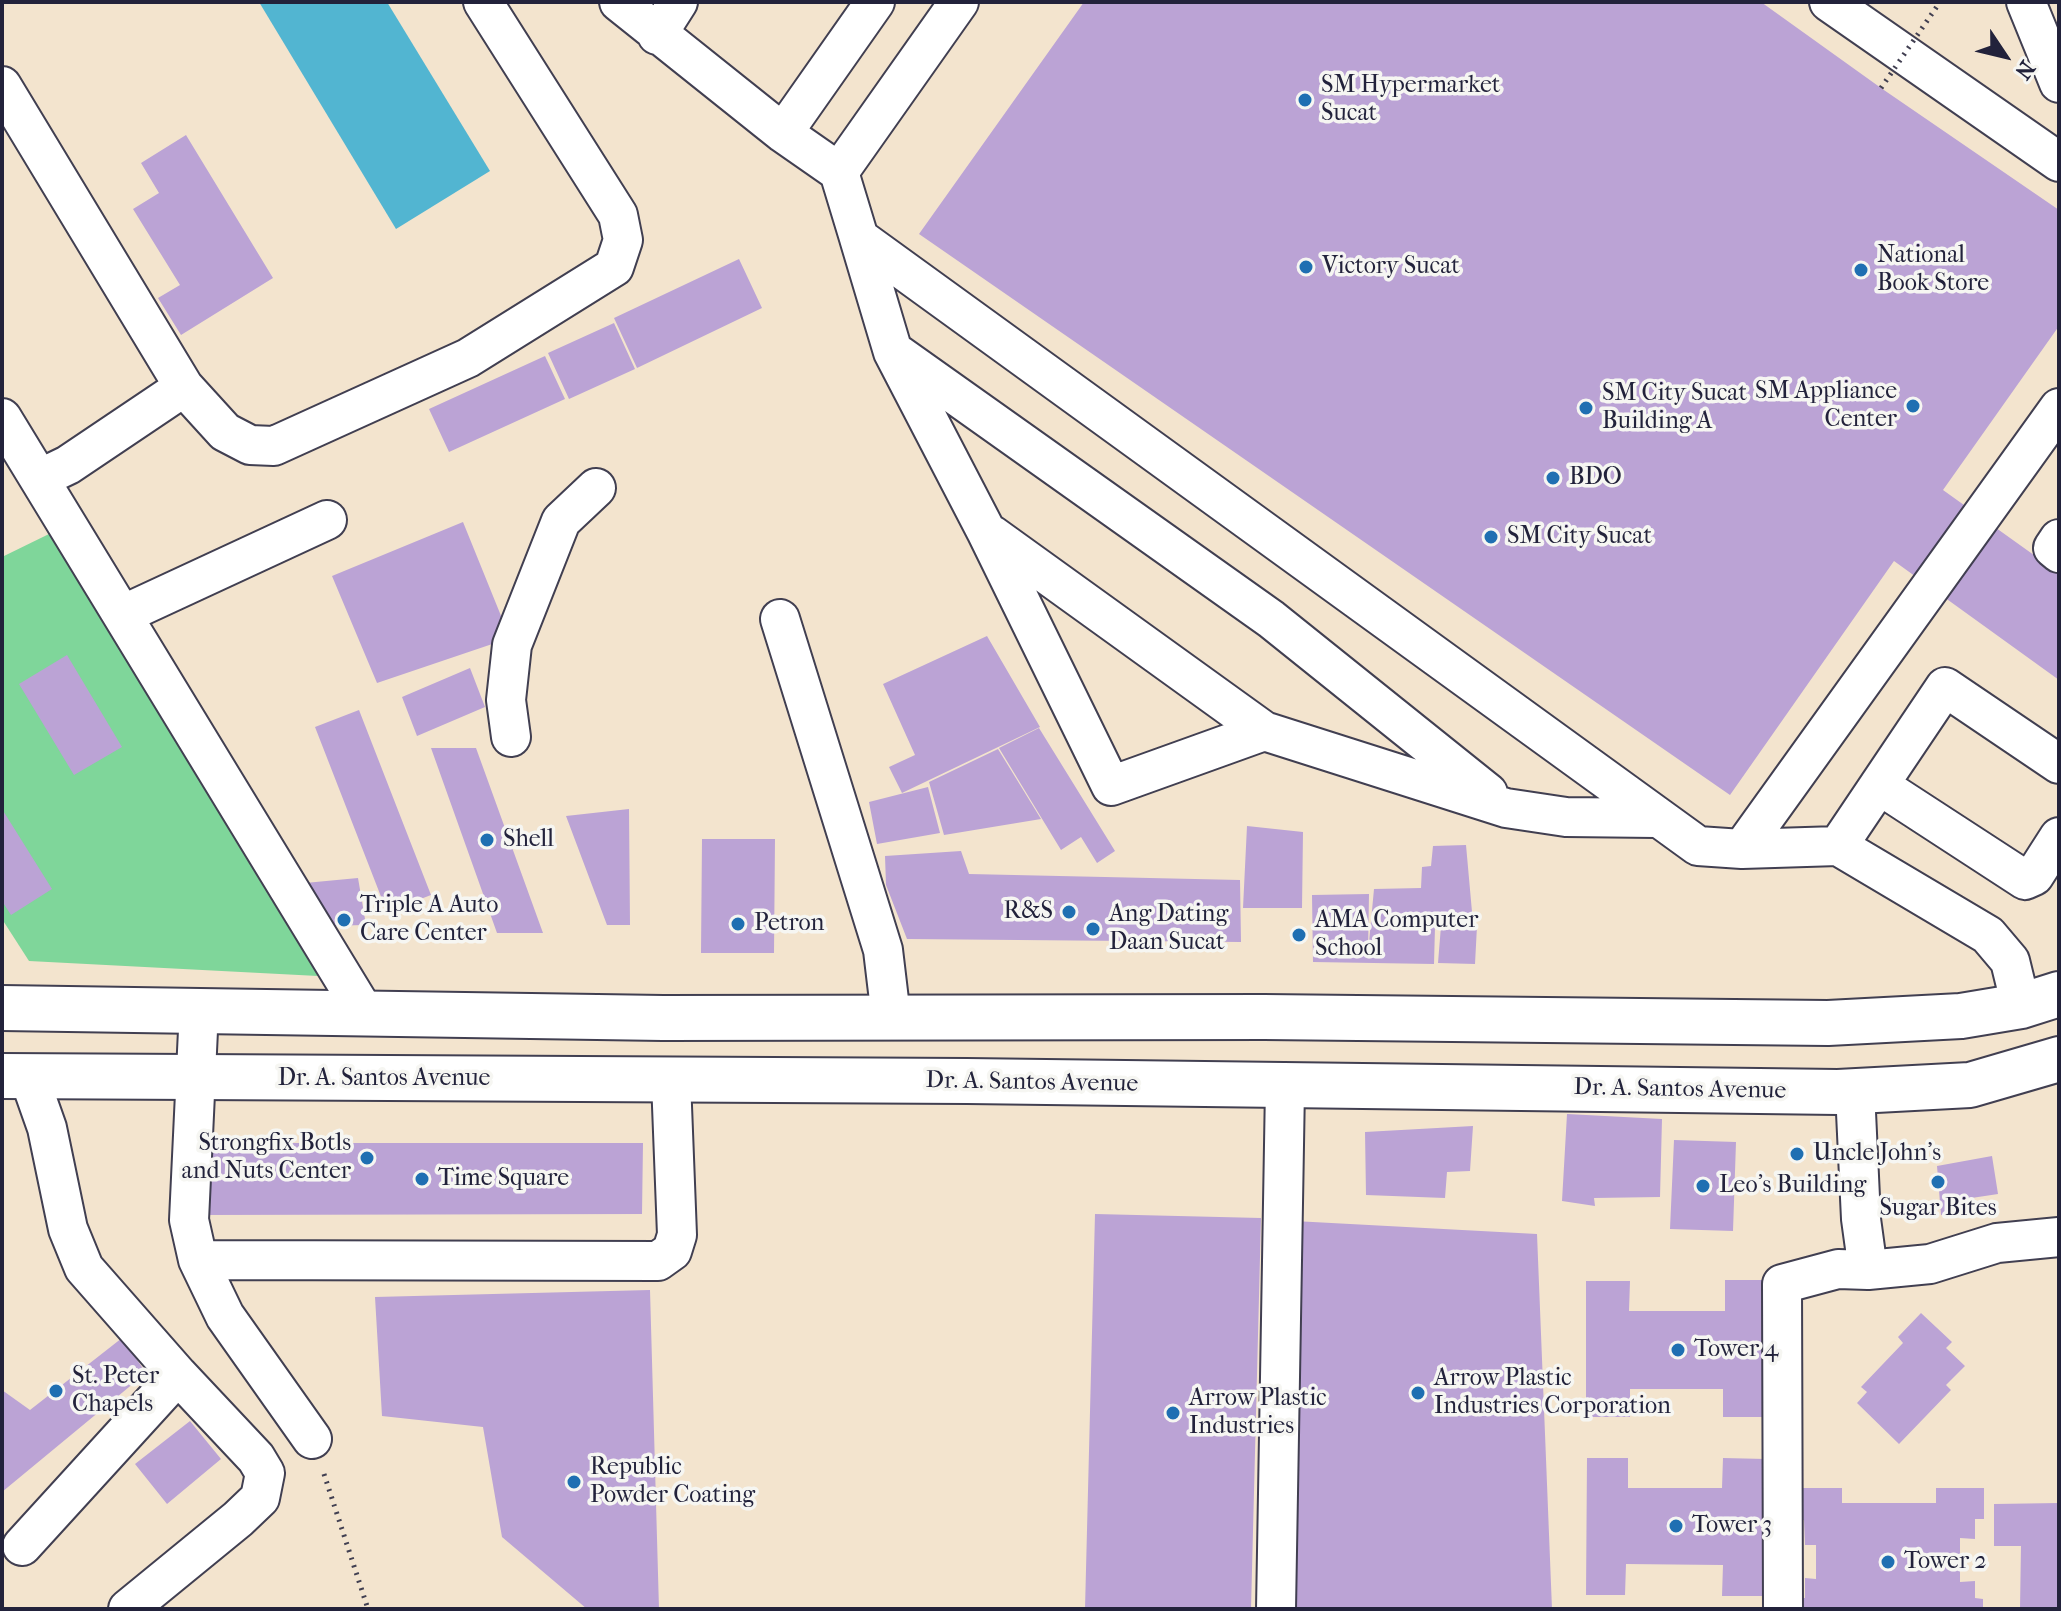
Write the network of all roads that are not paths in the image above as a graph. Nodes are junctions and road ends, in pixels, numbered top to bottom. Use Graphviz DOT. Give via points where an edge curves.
graph roads {
  1 [pos="483,2"];
  2 [pos="619,2"];
  3 [pos="678,2"];
  4 [pos="875,2"];
  5 [pos="959,2"];
  6 [pos="1829,2"];
  7 [pos="2026,2"];
  8 [pos="657,35"];
  9 [pos="2059,83"];
  10 [pos="2,86"];
  11 [pos="783,133"];
  12 [pos="2059,162"];
  13 [pos="839,172"];
  14 [pos="859,238"];
  15 [pos="893,352"];
  16 [pos="184,387"];
  17 [pos="2059,408"];
  18 [pos="2,418"];
  19 [pos="41,478"];
  20 [pos="596,488"];
  21 [pos="327,520"];
  22 [pos="986,531"];
  23 [pos="2059,539"];
  24 [pos="2059,553"];
  25 [pos="122,615"];
  26 [pos="780,619"];
  27 [pos="1264,731"];
  28 [pos="511,737"];
  29 [pos="2059,764"];
  30 [pos="1879,785"];
  31 [pos="1506,808"];
  32 [pos="1656,818"];
  33 [pos="2059,837"];
  34 [pos="1838,846"];
  35 [pos="1742,849"];
  36 [pos="2040,1000"];
  37 [pos="2,1008"];
  38 [pos="199,1009"];
  39 [pos="364,1012"];
  40 [pos="737,1017"];
  41 [pos="891,1017"];
  42 [pos="1264,1017"];
  43 [pos="2059,1059"];
  44 [pos="16,1077"];
  45 [pos="197,1078"];
  46 [pos="730,1079"];
  47 [pos="671,1080"];
  48 [pos="1274,1087"];
  49 [pos="1855,1091"];
  50 [pos="2059,1237"];
  51 [pos="198,1260"];
  52 [pos="1868,1270"];
  53 [pos="178,1375"];
  54 [pos="312,1439"];
  55 [pos="22,1546"];
  56 [pos="128,1609"];
  57 [pos="1276,1609"];
  58 [pos="1783,1609"];
  1 -- 16 [label="street" via="618,215 623,240 614,267 468,358 274,446 250,445 225,432"];
  2 -- 8 [label="street"];
  3 -- 8 [label="street"];
  4 -- 11 [label="street"];
  5 -- 13 [label="street"];
  6 -- 12 [label="street"];
  7 -- 9 [label="street"];
  8 -- 11 [label="street"];
  10 -- 16 [label="street"];
  11 -- 13 [label="street"];
  13 -- 14 [label="street"];
  14 -- 15 [label="street"];
  14 -- 32 [label="street"];
  15 -- 22 [label="street"];
  15 -- 31 [label="street" via="1271,619"];
  16 -- 19 [label="street"];
  17 -- 35 [label="street"];
  18 -- 19 [label="street"];
  19 -- 25 [label="street"];
  20 -- 28 [label="street" via="561,521 512,645 506,700"];
  21 -- 25 [label="street"];
  22 -- 27 [label="street"];
  22 -- 27 [label="street" via="1111,786"];
  23 -- 24 [label="street" via="2053,548"];
  25 -- 39 [label="street"];
  26 -- 41 [label="street" via="883,950"];
  27 -- 31 [label="street"];
  29 -- 30 [label="street" via="1945,687"];
  30 -- 33 [label="street" via="2025,880 2034,876"];
  30 -- 34 [label="street"];
  31 -- 32 [label="street" via="1566,817"];
  32 -- 35 [label="street" via="1698,846"];
  34 -- 35 [label="street"];
  34 -- 36 [label="street" via="1988,935"];
  36 -- 42 [label="main road" via="1961,1016 1828,1023"];
  37 -- 38 [label="main road"];
  38 -- 39 [label="main road"];
  38 -- 45 [label="street"];
  39 -- 40 [label="main road"];
  40 -- 41 [label="main road"];
  40 -- 46 [label="main road"];
  41 -- 42 [label="main road"];
  42 -- 48 [label="main road"];
  43 -- 49 [label="main road, Dr. A. Santos Avenue" via="1970,1085"];
  44 -- 45 [label="main road, Dr. A. Santos Avenue"];
  44 -- 53 [label="street" via="47,1128 68,1229 84,1268"];
  45 -- 47 [label="main road, Dr. A. Santos Avenue"];
  45 -- 51 [label="street" via="189,1220"];
  46 -- 47 [label="main road, Dr. A. Santos Avenue"];
  46 -- 48 [label="main road, Dr. A. Santos Avenue"];
  47 -- 51 [label="street" via="677,1235 672,1251 658,1261"];
  48 -- 49 [label="main road, Dr. A. Santos Avenue"];
  48 -- 57 [label="street" via="1281,1219"];
  49 -- 52 [label="street"];
  50 -- 52 [label="street" via="1997,1243 1930,1264"];
  51 -- 54 [label="street" via="225,1316"];
  52 -- 58 [label="street" via="1838,1269 1782,1284"];
  53 -- 55 [label="street"];
  53 -- 56 [label="street" via="256,1458 265,1473 263,1486 260,1498 238,1519"];
}
